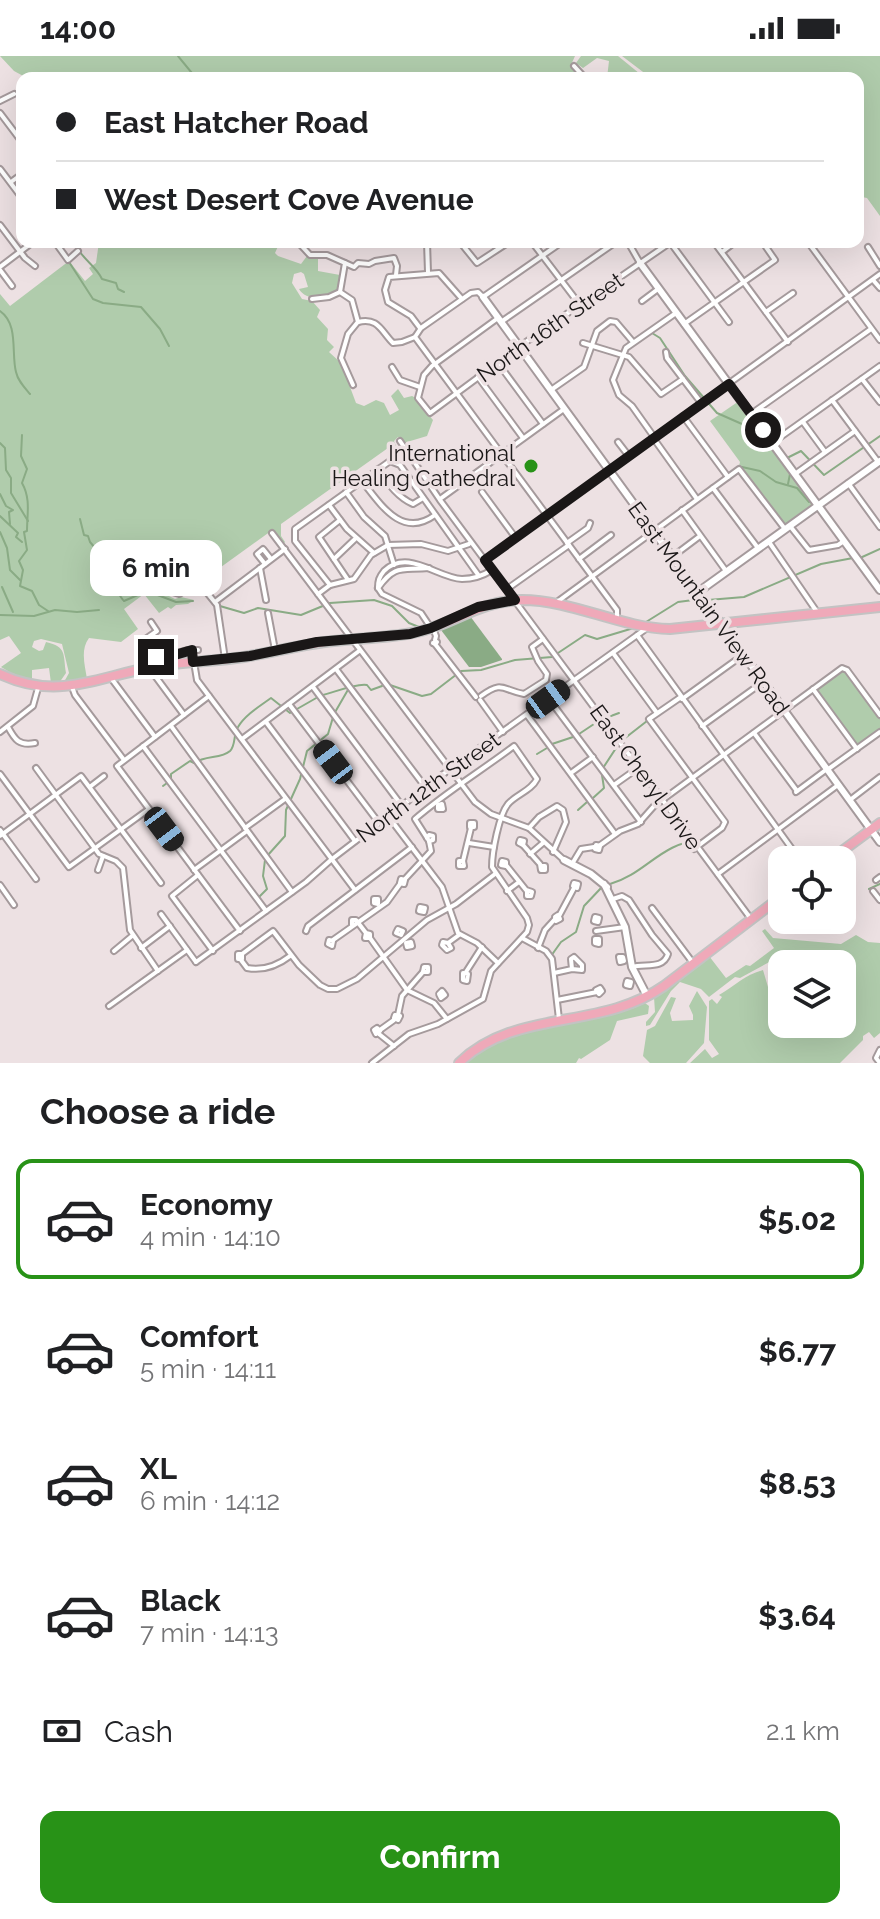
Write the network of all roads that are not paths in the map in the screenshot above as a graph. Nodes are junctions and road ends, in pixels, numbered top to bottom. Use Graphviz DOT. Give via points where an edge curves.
graph roads {
  1 [pos="574,66"];
  2 [pos="580,72"];
  3 [pos="14,94"];
  4 [pos="0,101"];
  5 [pos="0,113"];
  6 [pos="16,133"];
  7 [pos="0,169"];
  8 [pos="16,179"];
  9 [pos="11,183"];
  10 [pos="16,190"];
  11 [pos="0,225"];
  12 [pos="16,247"];
  13 [pos="868,247"];
  14 [pos="17,248"];
  15 [pos="25,248"];
  16 [pos="59,248"];
  17 [pos="304,248"];
  18 [pos="427,248"];
  19 [pos="465,248"];
  20 [pos="500,248"];
  21 [pos="537,248"];
  22 [pos="554,248"];
  23 [pos="607,248"];
  24 [pos="631,248"];
  25 [pos="661,248"];
  26 [pos="674,248"];
  27 [pos="719,248"];
  28 [pos="727,248"];
  29 [pos="767,248"];
  30 [pos="812,248"];
  31 [pos="78,251"];
  32 [pos="20,252"];
  33 [pos="722,252"];
  34 [pos="543,256"];
  35 [pos="345,263"];
  36 [pos="640,263"];
  37 [pos="35,266"];
  38 [pos="880,266"];
  39 [pos="0,268"];
  40 [pos="428,272"];
  41 [pos="880,274"];
  42 [pos="396,275"];
  43 [pos="561,280"];
  44 [pos="873,280"];
  45 [pos="744,282"];
  46 [pos="12,286"];
  47 [pos="880,288"];
  48 [pos="658,289"];
  49 [pos="340,292"];
  50 [pos="793,293"];
  51 [pos="483,297"];
  52 [pos="312,299"];
  53 [pos="462,299"];
  54 [pos="849,299"];
  55 [pos="642,301"];
  56 [pos="714,303"];
  57 [pos="580,305"];
  58 [pos="766,312"];
  59 [pos="676,313"];
  60 [pos="499,320"];
  61 [pos="358,322"];
  62 [pos="729,322"];
  63 [pos="684,324"];
  64 [pos="421,328"];
  65 [pos="871,329"];
  66 [pos="416,335"];
  67 [pos="880,340"];
  68 [pos="633,342"];
  69 [pos="788,342"];
  70 [pos="583,343"];
  71 [pos="592,344"];
  72 [pos="519,347"];
  73 [pos="666,352"];
  74 [pos="622,354"];
  75 [pos="435,363"];
  76 [pos="498,363"];
  77 [pos="880,366"];
  78 [pos="392,367"];
  79 [pos="478,377"];
  80 [pos="683,379"];
  81 [pos="862,379"];
  82 [pos="729,384"];
  83 [pos="353,385"];
  84 [pos="420,387"];
  85 [pos="551,390"];
  86 [pos="457,393"];
  87 [pos="832,400"];
  88 [pos="880,402"];
  89 [pos="702,404"];
  90 [pos="564,409"];
  91 [pos="751,414"];
  92 [pos="683,416"];
  93 [pos="802,421"];
  94 [pos="543,424"];
  95 [pos="855,431"];
  96 [pos="523,438"];
  97 [pos="654,438"];
  98 [pos="400,441"];
  99 [pos="618,442"];
  100 [pos="772,443"];
  101 [pos="825,452"];
  102 [pos="501,454"];
  103 [pos="628,455"];
  104 [pos="879,462"];
  105 [pos="378,469"];
  106 [pos="609,470"];
  107 [pos="795,474"];
  108 [pos="728,477"];
  109 [pos="362,480"];
  110 [pos="848,483"];
  111 [pos="713,488"];
  112 [pos="346,492"];
  113 [pos="482,492"];
  114 [pos="423,498"];
  115 [pos="697,499"];
  116 [pos="440,500"];
  117 [pos="329,505"];
  118 [pos="818,505"];
  119 [pos="682,510"];
  120 [pos="435,515"];
  121 [pos="547,515"];
  122 [pos="340,520"];
  123 [pos="590,523"];
  124 [pos="880,527"];
  125 [pos="787,528"];
  126 [pos="653,530"];
  127 [pos="272,533"];
  128 [pos="611,535"];
  129 [pos="700,536"];
  130 [pos="515,537"];
  131 [pos="356,538"];
  132 [pos="768,541"];
  133 [pos="844,541"];
  134 [pos="469,544"];
  135 [pos="568,544"];
  136 [pos="388,545"];
  137 [pos="459,548"];
  138 [pos="758,548"];
  139 [pos="285,549"];
  140 [pos="374,553"];
  141 [pos="672,557"];
  142 [pos="272,559"];
  143 [pos="334,559"];
  144 [pos="579,559"];
  145 [pos="485,560"];
  146 [pos="394,565"];
  147 [pos="263,566"];
  148 [pos="432,568"];
  149 [pos="493,570"];
  150 [pos="726,571"];
  151 [pos="591,575"];
  152 [pos="880,575"];
  153 [pos="479,576"];
  154 [pos="348,580"];
  155 [pos="873,580"];
  156 [pos="330,585"];
  157 [pos="123,586"];
  158 [pos="378,588"];
  159 [pos="507,589"];
  160 [pos="880,590"];
  161 [pos="320,593"];
  162 [pos="701,597"];
  163 [pos="266,600"];
  164 [pos="515,600"];
  165 [pos="215,602"];
  166 [pos="557,604"];
  167 [pos="880,607"];
  168 [pos="817,612"];
  169 [pos="268,613"];
  170 [pos="617,619"];
  171 [pos="151,622"];
  172 [pos="720,624"];
  173 [pos="643,626"];
  174 [pos="432,628"];
  175 [pos="637,635"];
  176 [pos="352,639"];
  177 [pos="543,639"];
  178 [pos="275,650"];
  179 [pos="359,651"];
  180 [pos="613,653"];
  181 [pos="743,655"];
  182 [pos="225,659"];
  183 [pos="193,662"];
  184 [pos="149,667"];
  185 [pos="336,669"];
  186 [pos="0,674"];
  187 [pos="110,678"];
  188 [pos="574,681"];
  189 [pos="763,682"];
  190 [pos="38,686"];
  191 [pos="72,687"];
  192 [pos="313,687"];
  193 [pos="813,689"];
  194 [pos="209,696"];
  195 [pos="479,698"];
  196 [pos="681,698"];
  197 [pos="548,699"];
  198 [pos="289,704"];
  199 [pos="784,711"];
  200 [pos="657,713"];
  201 [pos="184,715"];
  202 [pos="527,715"];
  203 [pos="880,715"];
  204 [pos="266,722"];
  205 [pos="170,725"];
  206 [pos="702,726"];
  207 [pos="8,727"];
  208 [pos="0,732"];
  209 [pos="503,732"];
  210 [pos="880,732"];
  211 [pos="754,733"];
  212 [pos="155,737"];
  213 [pos="242,739"];
  214 [pos="35,743"];
  215 [pos="143,746"];
  216 [pos="857,749"];
  217 [pos="723,755"];
  218 [pos="593,757"];
  219 [pos="124,760"];
  220 [pos="36,768"];
  221 [pos="638,768"];
  222 [pos="450,769"];
  223 [pos="827,770"];
  224 [pos="571,773"];
  225 [pos="0,774"];
  226 [pos="104,776"];
  227 [pos="880,777"];
  228 [pos="693,778"];
  229 [pos="614,785"];
  230 [pos="838,785"];
  231 [pos="91,786"];
  232 [pos="463,786"];
  233 [pos="426,788"];
  234 [pos="55,794"];
  235 [pos="286,798"];
  236 [pos="663,800"];
  237 [pos="849,801"];
  238 [pos="402,806"];
  239 [pos="149,809"];
  240 [pos="29,814"];
  241 [pos="388,816"];
  242 [pos="502,818"];
  243 [pos="641,822"];
  244 [pos="379,823"];
  245 [pos="880,823"];
  246 [pos="471,828"];
  247 [pos="529,828"];
  248 [pos="122,829"];
  249 [pos="246,829"];
  250 [pos="778,830"];
  251 [pos="871,830"];
  252 [pos="1,833"];
  253 [pos="615,834"];
  254 [pos="355,841"];
  255 [pos="880,842"];
  256 [pos="469,843"];
  257 [pos="544,843"];
  258 [pos="523,845"];
  259 [pos="790,846"];
  260 [pos="849,846"];
  261 [pos="412,847"];
  262 [pos="494,847"];
  263 [pos="96,848"];
  264 [pos="695,848"];
  265 [pos="221,850"];
  266 [pos="553,852"];
  267 [pos="530,854"];
  268 [pos="103,856"];
  269 [pos="332,859"];
  270 [pos="423,861"];
  271 [pos="463,861"];
  272 [pos="568,862"];
  273 [pos="506,865"];
  274 [pos="541,866"];
  275 [pos="98,870"];
  276 [pos="194,870"];
  277 [pos="495,874"];
  278 [pos="718,874"];
  279 [pos="198,875"];
  280 [pos="36,879"];
  281 [pos="519,882"];
  282 [pos="161,883"];
  283 [pos="576,884"];
  284 [pos="0,885"];
  285 [pos="355,890"];
  286 [pos="507,891"];
  287 [pos="873,891"];
  288 [pos="292,892"];
  289 [pos="527,892"];
  290 [pos="614,898"];
  291 [pos="880,900"];
  292 [pos="14,905"];
  293 [pos="768,906"];
  294 [pos="652,908"];
  295 [pos="448,909"];
  296 [pos="266,911"];
  297 [pos="423,913"];
  298 [pos="161,914"];
  299 [pos="751,919"];
  300 [pos="427,920"];
  301 [pos="596,922"];
  302 [pos="355,924"];
  303 [pos="170,926"];
  304 [pos="625,927"];
  305 [pos="240,931"];
  306 [pos="306,931"];
  307 [pos="596,931"];
  308 [pos="459,935"];
  309 [pos="132,936"];
  310 [pos="522,938"];
  311 [pos="596,939"];
  312 [pos="333,940"];
  313 [pos="448,943"];
  314 [pos="482,947"];
  315 [pos="141,948"];
  316 [pos="538,948"];
  317 [pos="187,950"];
  318 [pos="114,951"];
  319 [pos="213,951"];
  320 [pos="291,955"];
  321 [pos="381,956"];
  322 [pos="498,963"];
  323 [pos="693,963"];
  324 [pos="632,967"];
  325 [pos="572,969"];
  326 [pos="158,971"];
  327 [pos="423,972"];
  328 [pos="466,972"];
  329 [pos="554,973"];
  330 [pos="407,990"];
  331 [pos="597,992"];
  332 [pos="647,996"];
  333 [pos="440,997"];
  334 [pos="557,1000"];
  335 [pos="434,1003"];
  336 [pos="109,1006"];
  337 [pos="447,1019"];
  338 [pos="560,1021"];
  339 [pos="394,1046"];
  340 [pos="880,1050"];
  341 [pos="372,1063"];
  342 [pos="459,1063"];
  343 [pos="880,1063"];
  1 -- 2 [label="street"];
  3 -- 4 [label="street"];
  5 -- 6 [label="street"];
  7 -- 9 [label="street"];
  8 -- 9 [label="street"];
  9 -- 10 [label="street"];
  11 -- 12 [label="street"];
  13 -- 38 [label="street"];
  14 -- 32 [label="street"];
  15 -- 32 [label="street"];
  16 -- 31 [label="street" via="68,260"];
  17 -- 35 [label="street" via="310,255"];
  18 -- 40 [label="street"];
  19 -- 20 [label="street" via="477,263"];
  21 -- 34 [label="street"];
  22 -- 34 [label="street"];
  23 -- 43 [label="street"];
  24 -- 36 [label="street"];
  25 -- 36 [label="street, North 16th Street"];
  26 -- 56 [label="street"];
  27 -- 33 [label="street"];
  28 -- 33 [label="street"];
  29 -- 45 [label="street" via="775,260"];
  30 -- 54 [label="street"];
  32 -- 37 [label="street"];
  32 -- 39 [label="street"];
  33 -- 45 [label="street"];
  34 -- 43 [label="street"];
  34 -- 51 [label="street"];
  35 -- 42 [label="street" via="354,267 396,256"];
  35 -- 49 [label="street"];
  36 -- 48 [label="street"];
  36 -- 57 [label="street, North 16th Street"];
  39 -- 46 [label="street"];
  40 -- 42 [label="street"];
  40 -- 53 [label="street" via="444,276"];
  41 -- 44 [label="street"];
  42 -- 64 [label="street" via="387,280 388,302"];
  43 -- 57 [label="street"];
  43 -- 60 [label="street"];
  44 -- 47 [label="street"];
  44 -- 54 [label="street"];
  45 -- 56 [label="street"];
  45 -- 58 [label="street"];
  48 -- 55 [label="street"];
  48 -- 59 [label="street"];
  49 -- 52 [label="street"];
  49 -- 61 [label="street" via="352,300"];
  50 -- 58 [label="street"];
  51 -- 53 [label="street" via="474,291"];
  51 -- 60 [label="street, East Mountain View Road"];
  53 -- 64 [label="street"];
  54 -- 65 [label="street"];
  54 -- 69 [label="street"];
  56 -- 62 [label="street"];
  56 -- 63 [label="street"];
  57 -- 72 [label="street, North 16th Street"];
  58 -- 69 [label="street"];
  59 -- 63 [label="street"];
  59 -- 68 [label="street"];
  60 -- 72 [label="street, East Mountain View Road"];
  60 -- 75 [label="street"];
  61 -- 66 [label="street" via="382,327 393,343"];
  61 -- 83 [label="street" via="341,358"];
  63 -- 82 [label="street"];
  64 -- 66 [label="street"];
  65 -- 67 [label="street"];
  65 -- 91 [label="street"];
  66 -- 75 [label="street"];
  68 -- 71 [label="street" via="613,320 597,331"];
  68 -- 74 [label="street"];
  69 -- 82 [label="street"];
  70 -- 71 [label="street"];
  71 -- 74 [label="street"];
  71 -- 85 [label="street" via="584,367"];
  72 -- 76 [label="street, North 16th Street"];
  72 -- 85 [label="street, East Mountain View Road"];
  73 -- 80 [label="street"];
  74 -- 80 [label="street" via="661,394"];
  74 -- 97 [label="street" via="612,382"];
  75 -- 84 [label="street"];
  75 -- 86 [label="street"];
  76 -- 79 [label="street, North 16th Street"];
  76 -- 94 [label="street"];
  77 -- 81 [label="street"];
  78 -- 84 [label="street" via="402,382"];
  79 -- 86 [label="street, North 16th Street"];
  79 -- 96 [label="street"];
  80 -- 89 [label="street"];
  81 -- 87 [label="street"];
  81 -- 88 [label="street"];
  82 -- 89 [label="street"];
  82 -- 91 [label="street"];
  84 -- 86 [label="street, North 16th Street" via="419,402 430,413"];
  85 -- 90 [label="street, East Mountain View Road"];
  86 -- 102 [label="street"];
  87 -- 93 [label="street"];
  87 -- 95 [label="street"];
  89 -- 92 [label="street"];
  90 -- 94 [label="street"];
  90 -- 106 [label="street, East Mountain View Road"];
  91 -- 100 [label="street"];
  92 -- 97 [label="street"];
  92 -- 108 [label="street"];
  93 -- 100 [label="street"];
  93 -- 101 [label="street"];
  94 -- 96 [label="street"];
  95 -- 101 [label="street"];
  95 -- 104 [label="street"];
  96 -- 102 [label="street"];
  97 -- 103 [label="street"];
  97 -- 115 [label="street"];
  98 -- 116 [label="street, East Cheryl Drive"];
  99 -- 103 [label="street"];
  100 -- 107 [label="street"];
  101 -- 107 [label="street"];
  102 -- 116 [label="street"];
  102 -- 121 [label="street"];
  103 -- 106 [label="street"];
  104 -- 110 [label="street"];
  105 -- 109 [label="street"];
  105 -- 114 [label="street" via="407,502"];
  105 -- 114 [label="street" via="397,463"];
  106 -- 121 [label="street"];
  106 -- 126 [label="street, East Mountain View Road"];
  107 -- 118 [label="street"];
  108 -- 111 [label="street"];
  108 -- 125 [label="street" via="739,469"];
  109 -- 112 [label="street"];
  109 -- 120 [label="street" via="400,520 417,524"];
  110 -- 118 [label="street"];
  110 -- 124 [label="street"];
  111 -- 115 [label="street"];
  111 -- 138 [label="street"];
  112 -- 117 [label="street"];
  112 -- 136 [label="street"];
  113 -- 130 [label="street"];
  114 -- 120 [label="street"];
  115 -- 119 [label="street"];
  116 -- 145 [label="street, East Cheryl Drive"];
  117 -- 122 [label="street"];
  117 -- 156 [label="street" via="294,534"];
  118 -- 125 [label="street"];
  118 -- 133 [label="street"];
  119 -- 126 [label="street"];
  119 -- 129 [label="street"];
  120 -- 137 [label="street"];
  121 -- 130 [label="street"];
  121 -- 135 [label="street"];
  122 -- 131 [label="street"];
  122 -- 143 [label="street" via="319,537"];
  123 -- 135 [label="street"];
  125 -- 132 [label="street"];
  125 -- 133 [label="street" via="809,550"];
  126 -- 141 [label="street, East Mountain View Road"];
  126 -- 151 [label="street"];
  127 -- 139 [label="street"];
  128 -- 144 [label="street"];
  129 -- 141 [label="street"];
  129 -- 150 [label="street"];
  130 -- 145 [label="street"];
  131 -- 140 [label="street"];
  131 -- 143 [label="street"];
  132 -- 138 [label="street"];
  132 -- 168 [label="street"];
  133 -- 155 [label="street"];
  134 -- 137 [label="street"];
  135 -- 144 [label="street"];
  135 -- 159 [label="street"];
  136 -- 137 [label="street"];
  136 -- 140 [label="street"];
  136 -- 146 [label="street"];
  137 -- 153 [label="street"];
  138 -- 150 [label="street"];
  139 -- 142 [label="street"];
  139 -- 161 [label="street"];
  140 -- 154 [label="street"];
  141 -- 162 [label="street, East Mountain View Road"];
  142 -- 147 [label="street"];
  142 -- 147 [label="street" via="263,549 257,554"];
  143 -- 154 [label="street"];
  144 -- 151 [label="street"];
  145 -- 149 [label="street, East Cheryl Drive"];
  146 -- 148 [label="street"];
  146 -- 158 [label="street" via="379,578"];
  147 -- 163 [label="street"];
  147 -- 165 [label="street"];
  148 -- 153 [label="street" via="461,579"];
  148 -- 158 [label="street" via="396,570"];
  149 -- 153 [label="street"];
  149 -- 159 [label="street, East Cheryl Drive"];
  150 -- 162 [label="street"];
  151 -- 166 [label="street"];
  151 -- 170 [label="street" via="618,612"];
  152 -- 155 [label="street"];
  154 -- 156 [label="street"];
  155 -- 160 [label="street"];
  156 -- 161 [label="street"];
  157 -- 165 [label="street" via="153,586 179,594 198,584"];
  158 -- 174 [label="street" via="421,613"];
  159 -- 164 [label="street, East Cheryl Drive"];
  161 -- 176 [label="street"];
  162 -- 172 [label="street, East Mountain View Road"];
  164 -- 166 [label="main road"];
  164 -- 174 [label="main road" via="478,607"];
  164 -- 177 [label="street, East Cheryl Drive"];
  165 -- 182 [label="street"];
  166 -- 170 [label="main road"];
  167 -- 168 [label="main road"];
  168 -- 172 [label="main road"];
  169 -- 178 [label="street"];
  170 -- 173 [label="main road"];
  171 -- 183 [label="street" via="157,631 144,640 159,659 195,650"];
  172 -- 173 [label="main road"];
  172 -- 181 [label="street, East Mountain View Road"];
  173 -- 175 [label="street, North 12th Street"];
  174 -- 176 [label="main road"];
  174 -- 195 [label="street" via="435,642"];
  175 -- 180 [label="street, North 12th Street"];
  175 -- 196 [label="street"];
  176 -- 178 [label="main road"];
  176 -- 179 [label="street"];
  177 -- 188 [label="street, East Cheryl Drive"];
  177 -- 195 [label="street" via="532,647 548,678 524,694 502,686"];
  178 -- 182 [label="main road"];
  179 -- 185 [label="street"];
  179 -- 222 [label="street"];
  180 -- 188 [label="street, North 12th Street"];
  180 -- 200 [label="street"];
  181 -- 189 [label="street, East Mountain View Road"];
  181 -- 196 [label="street"];
  182 -- 183 [label="main road"];
  183 -- 184 [label="main road"];
  183 -- 194 [label="street" via="195,677"];
  184 -- 187 [label="main road"];
  184 -- 201 [label="street"];
  185 -- 192 [label="street"];
  185 -- 233 [label="street"];
  186 -- 190 [label="main road"];
  187 -- 191 [label="main road"];
  187 -- 212 [label="street"];
  188 -- 197 [label="street, North 12th Street"];
  188 -- 221 [label="street, East Cheryl Drive"];
  189 -- 199 [label="street, East Mountain View Road"];
  189 -- 206 [label="street"];
  190 -- 191 [label="main road"];
  190 -- 207 [label="street" via="33,706"];
  191 -- 219 [label="street"];
  192 -- 198 [label="street"];
  192 -- 238 [label="street"];
  193 -- 199 [label="street"];
  193 -- 203 [label="street" via="845,668"];
  193 -- 216 [label="street"];
  194 -- 201 [label="street"];
  194 -- 213 [label="street"];
  195 -- 209 [label="street"];
  196 -- 200 [label="street"];
  196 -- 206 [label="street"];
  197 -- 202 [label="street, North 12th Street"];
  197 -- 218 [label="street"];
  198 -- 204 [label="street"];
  198 -- 244 [label="street"];
  199 -- 211 [label="street"];
  199 -- 223 [label="street, East Mountain View Road"];
  200 -- 228 [label="street" via="649,719"];
  201 -- 205 [label="street"];
  202 -- 209 [label="street, North 12th Street"];
  202 -- 224 [label="street"];
  204 -- 213 [label="street"];
  204 -- 254 [label="street"];
  205 -- 212 [label="street"];
  205 -- 249 [label="street"];
  206 -- 217 [label="street"];
  207 -- 208 [label="street"];
  207 -- 214 [label="street" via="17,742"];
  209 -- 222 [label="street, North 12th Street"];
  210 -- 216 [label="street"];
  211 -- 217 [label="street"];
  211 -- 223 [label="street" via="796,792"];
  212 -- 215 [label="street"];
  213 -- 235 [label="street"];
  215 -- 219 [label="street"];
  215 -- 265 [label="street"];
  216 -- 223 [label="street"];
  217 -- 228 [label="street"];
  217 -- 250 [label="street"];
  218 -- 224 [label="street"];
  218 -- 229 [label="street"];
  219 -- 239 [label="street" via="117,766"];
  220 -- 234 [label="street"];
  221 -- 229 [label="street"];
  221 -- 236 [label="street, East Cheryl Drive"];
  222 -- 232 [label="street"];
  222 -- 233 [label="street, North 12th Street"];
  223 -- 230 [label="street, East Mountain View Road"];
  224 -- 253 [label="street"];
  225 -- 240 [label="street"];
  226 -- 231 [label="street"];
  227 -- 237 [label="street"];
  228 -- 236 [label="street"];
  228 -- 264 [label="street" via="725,822"];
  229 -- 243 [label="street"];
  230 -- 237 [label="street, East Mountain View Road"];
  230 -- 250 [label="street"];
  231 -- 234 [label="street" via="81,776"];
  231 -- 248 [label="street"];
  232 -- 242 [label="street" via="484,810"];
  232 -- 242 [label="street" via="514,746 537,779 508,804"];
  232 -- 270 [label="street" via="415,819 431,851"];
  233 -- 238 [label="street, North 12th Street"];
  234 -- 240 [label="street"];
  234 -- 263 [label="street"];
  235 -- 249 [label="street"];
  235 -- 269 [label="street"];
  236 -- 243 [label="street"];
  236 -- 264 [label="street, East Cheryl Drive"];
  237 -- 251 [label="street, East Mountain View Road"];
  238 -- 241 [label="street, North 12th Street"];
  239 -- 248 [label="street"];
  239 -- 276 [label="street"];
  240 -- 252 [label="street"];
  240 -- 263 [label="street" via="69,867"];
  241 -- 244 [label="street, North 12th Street"];
  241 -- 261 [label="street"];
  242 -- 247 [label="street"];
  242 -- 262 [label="street"];
  243 -- 253 [label="street"];
  244 -- 254 [label="street, North 12th Street"];
  245 -- 251 [label="main road"];
  246 -- 256 [label="street"];
  247 -- 257 [label="street"];
  247 -- 266 [label="street" via="551,808 563,810 566,822"];
  248 -- 263 [label="street"];
  248 -- 282 [label="street"];
  249 -- 265 [label="street"];
  249 -- 288 [label="street"];
  250 -- 259 [label="street"];
  250 -- 278 [label="street"];
  251 -- 255 [label="street, East Mountain View Road"];
  251 -- 260 [label="main road"];
  252 -- 280 [label="street"];
  253 -- 272 [label="street" via="581,849"];
  254 -- 269 [label="street, North 12th Street"];
  256 -- 262 [label="street"];
  256 -- 271 [label="street"];
  257 -- 266 [label="street"];
  257 -- 267 [label="street"];
  258 -- 267 [label="street"];
  261 -- 270 [label="street"];
  261 -- 285 [label="street"];
  262 -- 277 [label="street"];
  263 -- 268 [label="street"];
  264 -- 278 [label="street, East Cheryl Drive"];
  265 -- 276 [label="street"];
  265 -- 296 [label="street"];
  266 -- 272 [label="street"];
  267 -- 274 [label="street"];
  268 -- 275 [label="street"];
  268 -- 309 [label="street" via="124,872"];
  269 -- 285 [label="street"];
  269 -- 288 [label="street, North 12th Street"];
  270 -- 295 [label="street" via="442,887"];
  270 -- 302 [label="street"];
  272 -- 290 [label="street" via="604,884"];
  273 -- 281 [label="street"];
  276 -- 279 [label="street"];
  277 -- 286 [label="street"];
  277 -- 295 [label="street"];
  278 -- 299 [label="street, East Cheryl Drive"];
  279 -- 305 [label="street"];
  279 -- 319 [label="street" via="172,896"];
  281 -- 286 [label="street"];
  281 -- 289 [label="street"];
  283 -- 316 [label="street"];
  284 -- 292 [label="street"];
  285 -- 306 [label="street"];
  286 -- 310 [label="street" via="529,922"];
  287 -- 291 [label="street"];
  288 -- 296 [label="street, North 12th Street"];
  290 -- 304 [label="street"];
  290 -- 324 [label="street" via="629,900 669,955 660,964"];
  293 -- 299 [label="main road"];
  294 -- 323 [label="street"];
  295 -- 300 [label="street"];
  295 -- 308 [label="street"];
  296 -- 305 [label="street, North 12th Street"];
  297 -- 300 [label="street"];
  298 -- 303 [label="street"];
  299 -- 323 [label="main road"];
  300 -- 321 [label="street"];
  301 -- 307 [label="street"];
  302 -- 312 [label="street"];
  302 -- 321 [label="street"];
  303 -- 315 [label="street"];
  303 -- 317 [label="street"];
  304 -- 307 [label="street"];
  304 -- 324 [label="street"];
  305 -- 319 [label="street, North 12th Street"];
  307 -- 311 [label="street"];
  308 -- 313 [label="street"];
  308 -- 314 [label="street"];
  309 -- 315 [label="street"];
  309 -- 318 [label="street"];
  310 -- 316 [label="street"];
  310 -- 322 [label="street"];
  314 -- 322 [label="street"];
  314 -- 328 [label="street"];
  315 -- 326 [label="street"];
  316 -- 329 [label="street" via="552,959"];
  317 -- 319 [label="street, North 12th Street" via="196,962"];
  317 -- 326 [label="street"];
  320 -- 320 [label="street" via="273,931 242,957 253,969"];
  320 -- 321 [label="street" via="328,989 351,983"];
  321 -- 330 [label="street"];
  322 -- 337 [label="street" via="483,999"];
  323 -- 332 [label="main road"];
  324 -- 332 [label="street" via="634,981"];
  325 -- 329 [label="street"];
  326 -- 336 [label="street"];
  327 -- 330 [label="street"];
  329 -- 334 [label="street"];
  330 -- 335 [label="street"];
  330 -- 339 [label="street" via="396,1017 379,1032"];
  331 -- 334 [label="street"];
  332 -- 338 [label="main road" via="611,1011"];
  333 -- 335 [label="street"];
  334 -- 338 [label="street"];
  335 -- 337 [label="street"];
  337 -- 339 [label="street"];
  338 -- 342 [label="main road" via="503,1034"];
  339 -- 341 [label="street"];
  340 -- 343 [label="street"];
}
